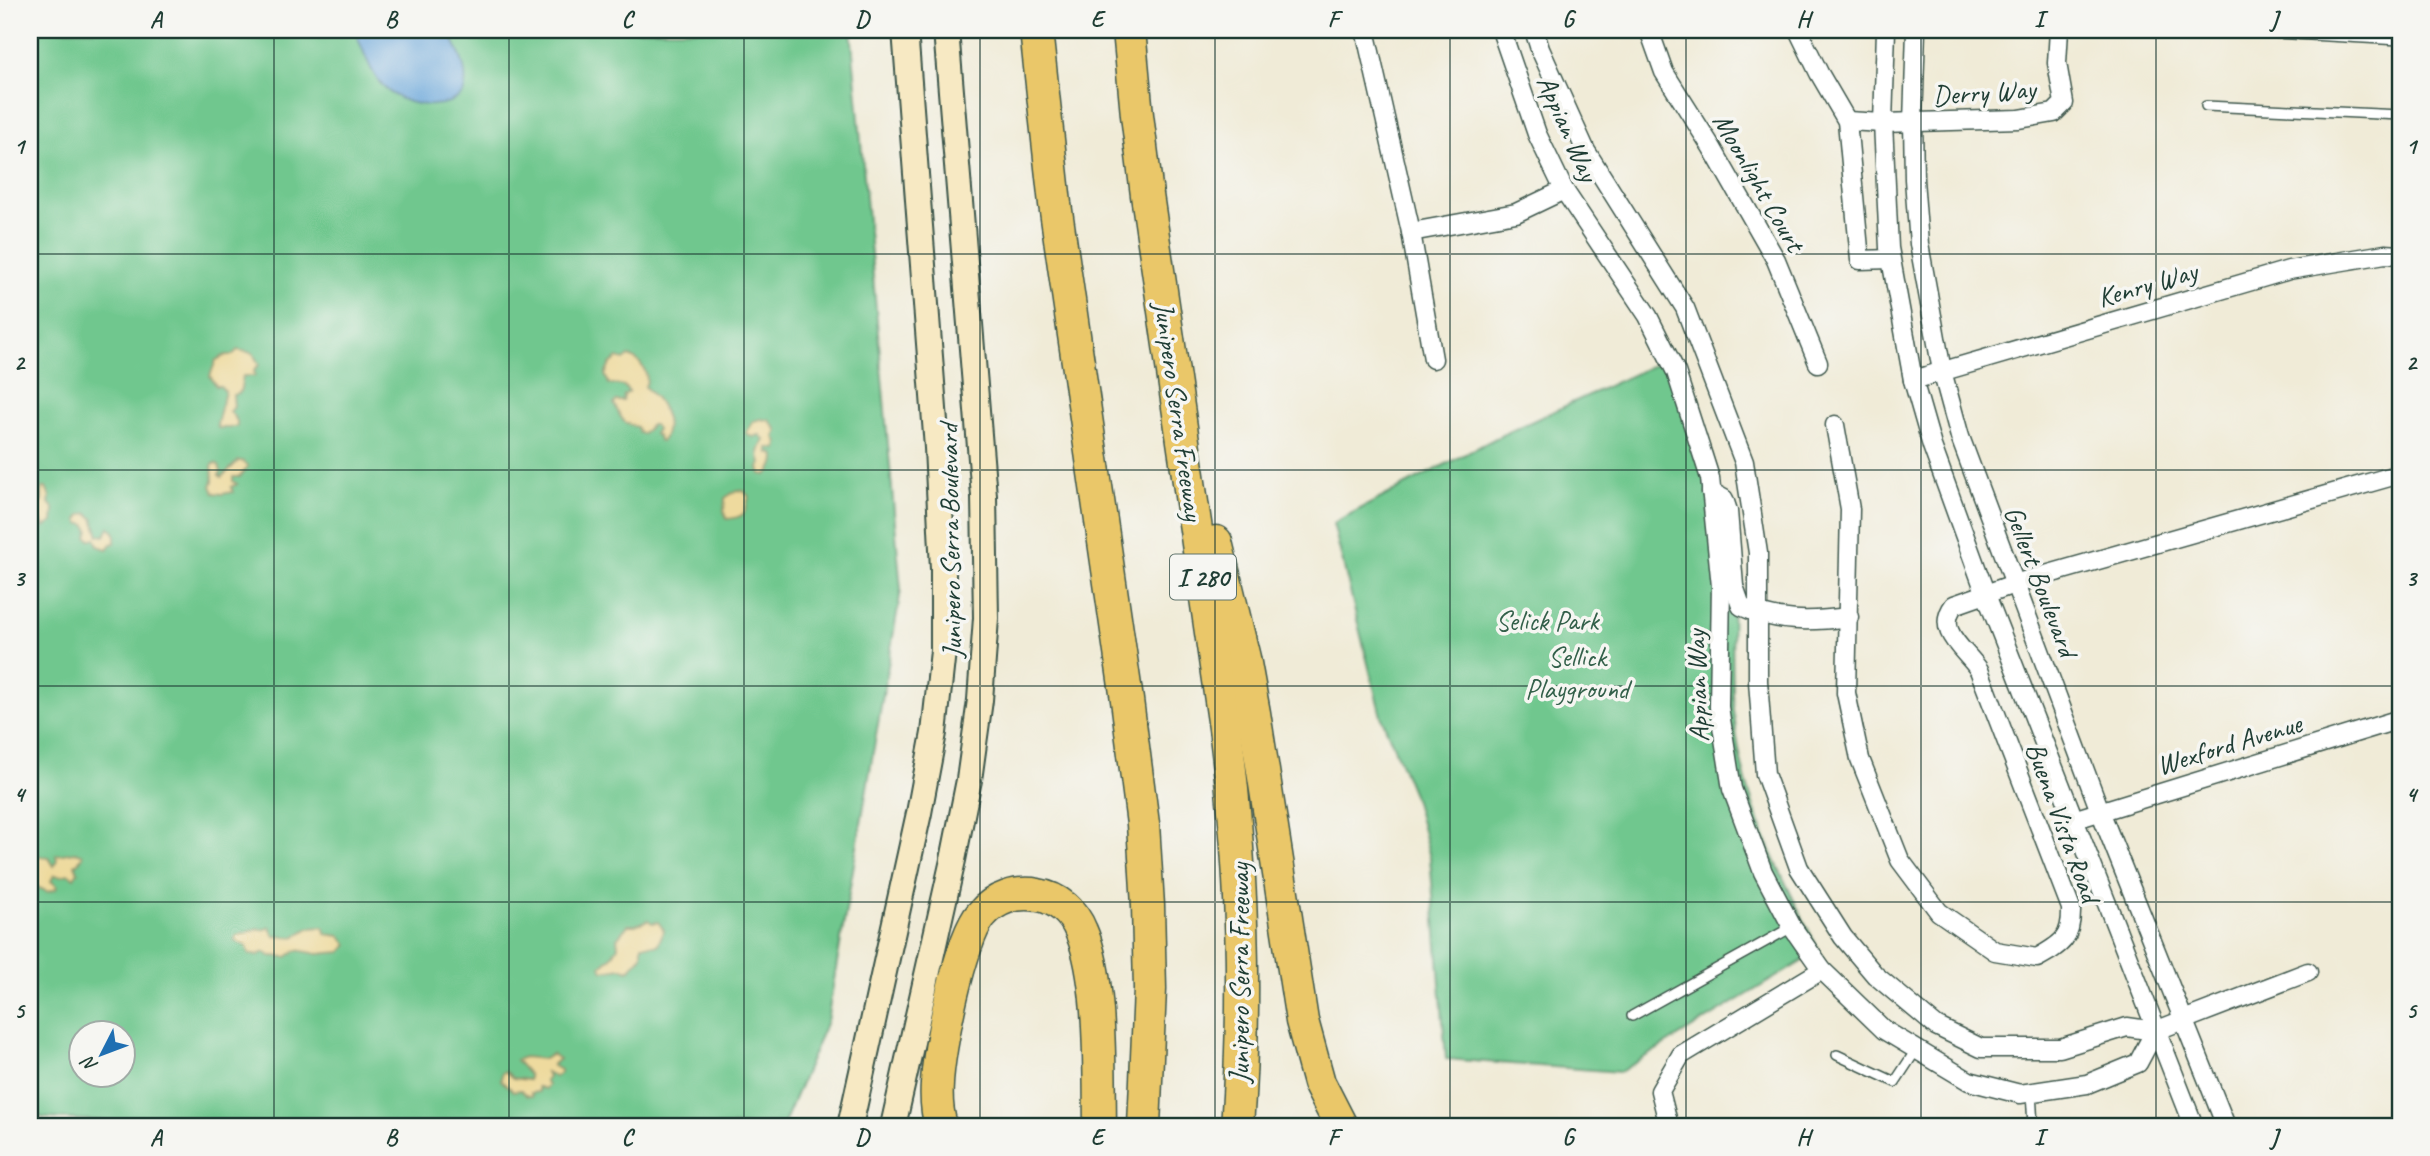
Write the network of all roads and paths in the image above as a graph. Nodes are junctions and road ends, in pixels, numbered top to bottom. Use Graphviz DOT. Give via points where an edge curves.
graph roads {
  1 [pos="905,30"];
  2 [pos="946,30"];
  3 [pos="1036,30"];
  4 [pos="1129,30"];
  5 [pos="1368,30"];
  6 [pos="1501,30"];
  7 [pos="1534,30"];
  8 [pos="1649,30"];
  9 [pos="1798,30"];
  10 [pos="1886,30"];
  11 [pos="1916,30"];
  12 [pos="2059,30"];
  13 [pos="2219,30"];
  14 [pos="2400,40"];
  15 [pos="2206,106"];
  16 [pos="2400,115"];
  17 [pos="1847,121"];
  18 [pos="1913,122"];
  19 [pos="1883,123"];
  20 [pos="1564,190"];
  21 [pos="1411,232"];
  22 [pos="2400,256"];
  23 [pos="1890,259"];
  24 [pos="1433,359"];
  25 [pos="1171,361"];
  26 [pos="1818,363"];
  27 [pos="1942,371"];
  28 [pos="1913,380"];
  29 [pos="1835,425"];
  30 [pos="2400,474"];
  31 [pos="1711,492"];
  32 [pos="2014,584"];
  33 [pos="1985,592"];
  34 [pos="1758,614"];
  35 [pos="1849,617"];
  36 [pos="2400,719"];
  37 [pos="2100,811"];
  38 [pos="2073,820"];
  39 [pos="1792,927"];
  40 [pos="1822,970"];
  41 [pos="2308,972"];
  42 [pos="876,1013"];
  43 [pos="1632,1016"];
  44 [pos="2183,1020"];
  45 [pos="2155,1031"];
  46 [pos="1916,1050"];
  47 [pos="1836,1055"];
  48 [pos="2031,1092"];
  49 [pos="836,1126"];
  50 [pos="850,1126"];
  51 [pos="893,1126"];
  52 [pos="941,1126"];
  53 [pos="1100,1126"];
  54 [pos="1144,1126"];
  55 [pos="1237,1126"];
  56 [pos="1342,1126"];
  57 [pos="1669,1126"];
  58 [pos="2033,1126"];
  59 [pos="2194,1126"];
  60 [pos="2226,1126"];
  1 -- 42 [label="main road, Junipero Serra Boulevard" via="937,448 943,651 927,774"];
  2 -- 51 [label="main road, Junipero Serra Boulevard" via="984,496 986,618 967,793"];
  3 -- 54 [label="highway" via="1051,177 1143,824 1150,989"];
  4 -- 25 [label="highway, Junipero Serra Freeway / I 280"];
  5 -- 21 [label="street"];
  6 -- 20 [label="street, Appian Way" via="1537,134"];
  7 -- 34 [label="street, Appian Way" via="1586,151 1685,308 1716,384 1744,463 1758,553"];
  8 -- 26 [label="street, Moonlight Court" via="1664,72 1776,260"];
  9 -- 17 [label="street"];
  10 -- 19 [label="street, Gellert Boulevard"];
  11 -- 18 [label="street, Gellert Boulevard"];
  12 -- 18 [label="street, Derry Way" via="2057,63 2064,103 2054,113 2020,119"];
  13 -- 14 [label="lane"];
  15 -- 16 [label="lane"];
  17 -- 19 [label="street, Derry Way"];
  17 -- 23 [label="street" via="1860,260"];
  18 -- 19 [label="street, Derry Way"];
  18 -- 27 [label="street, Gellert Boulevard" via="1919,244"];
  19 -- 23 [label="street, Gellert Boulevard"];
  20 -- 21 [label="street" via="1516,213"];
  20 -- 31 [label="street, Appian Way" via="1648,316 1670,361"];
  21 -- 24 [label="street"];
  22 -- 27 [label="street, Kenry Way" via="2385,254 2289,270"];
  23 -- 28 [label="street, Gellert Boulevard"];
  25 -- 55 [label="highway, Junipero Serra Freeway / I 280" via="1225,728 1237,842 1243,991"];
  25 -- 56 [label="highway" via="1244,658 1306,1043 1319,1083"];
  27 -- 28 [label="street, Kenry Way"];
  27 -- 32 [label="street, Gellert Boulevard" via="1960,437"];
  28 -- 33 [label="street, Gellert Boulevard"];
  29 -- 35 [label="street, Buena Vista Road" via="1850,509"];
  30 -- 32 [label="street"];
  31 -- 34 [label="street" via="1724,499 1728,511 1735,594 1741,606"];
  31 -- 39 [label="street, Appian Way" via="1721,586 1719,707 1732,789 1763,872"];
  32 -- 33 [label="street"];
  32 -- 37 [label="street, Gellert Boulevard"];
  33 -- 35 [label="street, Buena Vista Road" via="1954,605 1947,623 1954,642 1979,670 2071,908 2066,939 2037,958 1996,951 1939,912 1900,860 1860,760 1846,692"];
  33 -- 38 [label="street, Gellert Boulevard"];
  34 -- 35 [label="street" via="1821,621"];
  34 -- 45 [label="street, Appian Way" via="1765,774 1799,868 1843,937 1875,975 1936,1026 1981,1048 2060,1048 2127,1027"];
  36 -- 37 [label="street, Wexford Avenue"];
  37 -- 38 [label="street, Wexford Avenue"];
  37 -- 44 [label="street, Gellert Boulevard"];
  38 -- 45 [label="street, Gellert Boulevard"];
  39 -- 40 [label="street, Appian Way"];
  39 -- 43 [label="lane"];
  40 -- 46 [label="street, Appian Way" via="1884,1030"];
  40 -- 57 [label="street" via="1681,1055 1660,1091"];
  41 -- 44 [label="street, Appian Way"];
  42 -- 49 [label="main road"];
  42 -- 50 [label="main road, Junipero Serra Boulevard"];
  44 -- 45 [label="street, Appian Way"];
  44 -- 60 [label="street, Gellert Boulevard"];
  45 -- 48 [label="street, Appian Way" via="2138,1063 2087,1084"];
  45 -- 59 [label="street, Gellert Boulevard"];
  46 -- 47 [label="lane" via="1895,1082"];
  46 -- 48 [label="street, Appian Way" via="1969,1082 2020,1094"];
  48 -- 58 [label="lane"];
  52 -- 53 [label="highway" via="936,1096 939,1060 968,937 993,904 1024,894 1044,896 1062,905 1076,919 1084,937 1095,999"];
}
